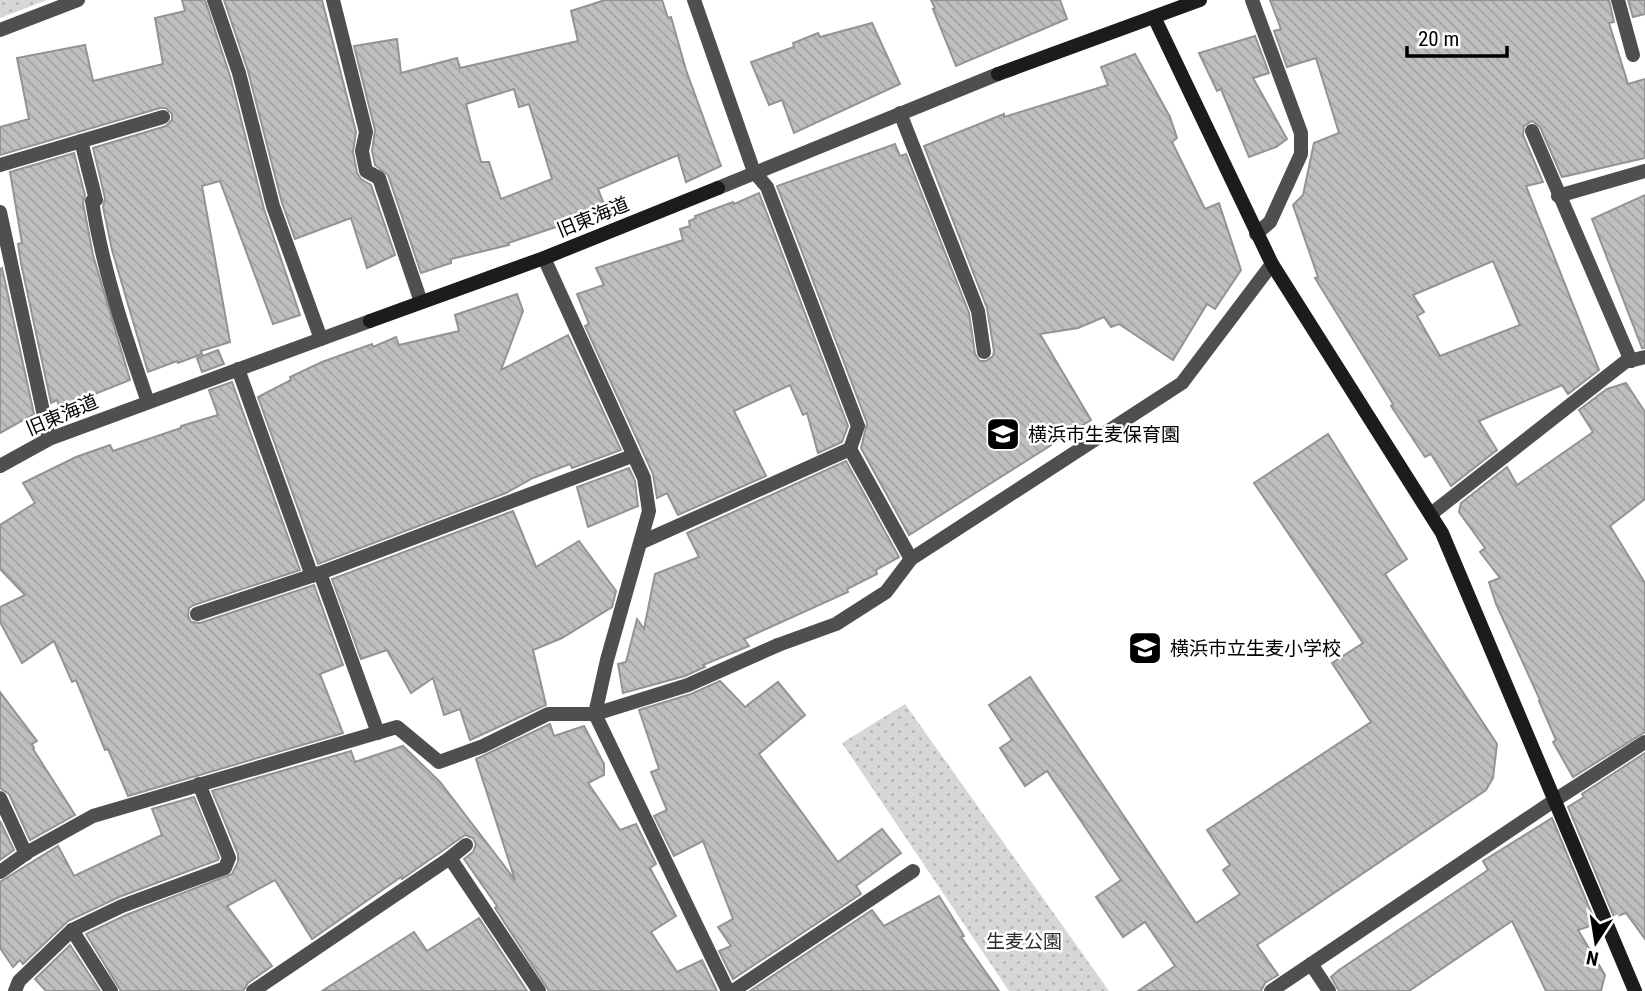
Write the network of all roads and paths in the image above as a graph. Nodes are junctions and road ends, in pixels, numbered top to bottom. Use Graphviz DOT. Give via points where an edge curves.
graph roads {
  1 [pos="78,0"];
  2 [pos="214,0"];
  3 [pos="333,0"];
  4 [pos="694,0"];
  5 [pos="1200,0"];
  6 [pos="1252,0"];
  7 [pos="1618,0"];
  8 [pos="1154,17"];
  9 [pos="0,30"];
  10 [pos="1633,55"];
  11 [pos="900,113"];
  12 [pos="163,117"];
  13 [pos="1532,131"];
  14 [pos="81,141"];
  15 [pos="0,165"];
  16 [pos="1645,171"];
  17 [pos="754,172"];
  18 [pos="1558,196"];
  19 [pos="0,212"];
  20 [pos="1256,234"];
  21 [pos="544,258"];
  22 [pos="1272,264"];
  23 [pos="421,302"];
  24 [pos="321,339"];
  25 [pos="984,352"];
  26 [pos="1638,359"];
  27 [pos="238,369"];
  28 [pos="148,402"];
  29 [pos="49,439"];
  30 [pos="850,449"];
  31 [pos="632,456"];
  32 [pos="0,466"];
  33 [pos="1431,514"];
  34 [pos="642,541"];
  35 [pos="911,559"];
  36 [pos="316,575"];
  37 [pos="197,614"];
  38 [pos="595,713"];
  39 [pos="377,733"];
  40 [pos="1645,741"];
  41 [pos="199,784"];
  42 [pos="0,797"];
  43 [pos="1555,800"];
  44 [pos="466,845"];
  45 [pos="26,854"];
  46 [pos="450,858"];
  47 [pos="913,871"];
  48 [pos="0,872"];
  49 [pos="72,930"];
  50 [pos="1311,964"];
  51 [pos="15,991"];
  52 [pos="110,991"];
  53 [pos="253,991"];
  54 [pos="539,991"];
  55 [pos="728,991"];
  56 [pos="733,991"];
  57 [pos="1272,991"];
  58 [pos="1329,991"];
  59 [pos="1635,991"];
  1 -- 9 [label="street"];
  2 -- 24 [label="street" via="239,73 273,206"];
  3 -- 23 [label="street" via="366,132 362,151 366,171 379,178"];
  4 -- 17 [label="street"];
  5 -- 8 [label="street, 旧東海道"];
  6 -- 20 [label="street" via="1301,133 1301,154 1270,222"];
  7 -- 10 [label="street"];
  8 -- 11 [label="street, 旧東海道"];
  8 -- 20 [label="street"];
  11 -- 17 [label="street, 旧東海道"];
  11 -- 25 [label="street" via="978,311"];
  12 -- 14 [label="street"];
  13 -- 18 [label="street"];
  14 -- 15 [label="street"];
  14 -- 28 [label="street" via="96,200 92,201 97,236"];
  16 -- 18 [label="street"];
  17 -- 21 [label="street, 旧東海道"];
  17 -- 30 [label="street" via="766,187 858,426"];
  18 -- 26 [label="street"];
  19 -- 29 [label="street"];
  20 -- 22 [label="street"];
  21 -- 23 [label="street, 旧東海道"];
  21 -- 31 [label="street"];
  22 -- 33 [label="street"];
  22 -- 35 [label="street" via="1182,383"];
  23 -- 24 [label="street, 旧東海道"];
  24 -- 27 [label="street, 旧東海道"];
  26 -- 33 [label="street" via="1625,362"];
  27 -- 28 [label="street, 旧東海道"];
  27 -- 36 [label="street"];
  28 -- 29 [label="street, 旧東海道"];
  29 -- 32 [label="street, 旧東海道"];
  30 -- 34 [label="street"];
  30 -- 35 [label="street"];
  31 -- 34 [label="street" via="644,478 649,511"];
  31 -- 36 [label="street"];
  33 -- 43 [label="street"];
  34 -- 38 [label="street"];
  35 -- 38 [label="street" via="886,592 836,624 688,685"];
  36 -- 37 [label="street"];
  36 -- 39 [label="street"];
  38 -- 39 [label="street" via="548,714 439,762 397,727"];
  38 -- 55 [label="street"];
  39 -- 41 [label="street"];
  40 -- 43 [label="street"];
  41 -- 45 [label="street" via="93,816"];
  41 -- 49 [label="street" via="229,858 225,868"];
  42 -- 45 [label="street"];
  43 -- 50 [label="street"];
  43 -- 59 [label="street"];
  44 -- 46 [label="street"];
  45 -- 48 [label="street"];
  46 -- 53 [label="street"];
  46 -- 54 [label="street"];
  47 -- 56 [label="street"];
  49 -- 51 [label="street" via="19,981"];
  49 -- 52 [label="street"];
  50 -- 57 [label="street"];
  50 -- 58 [label="street"];
}
